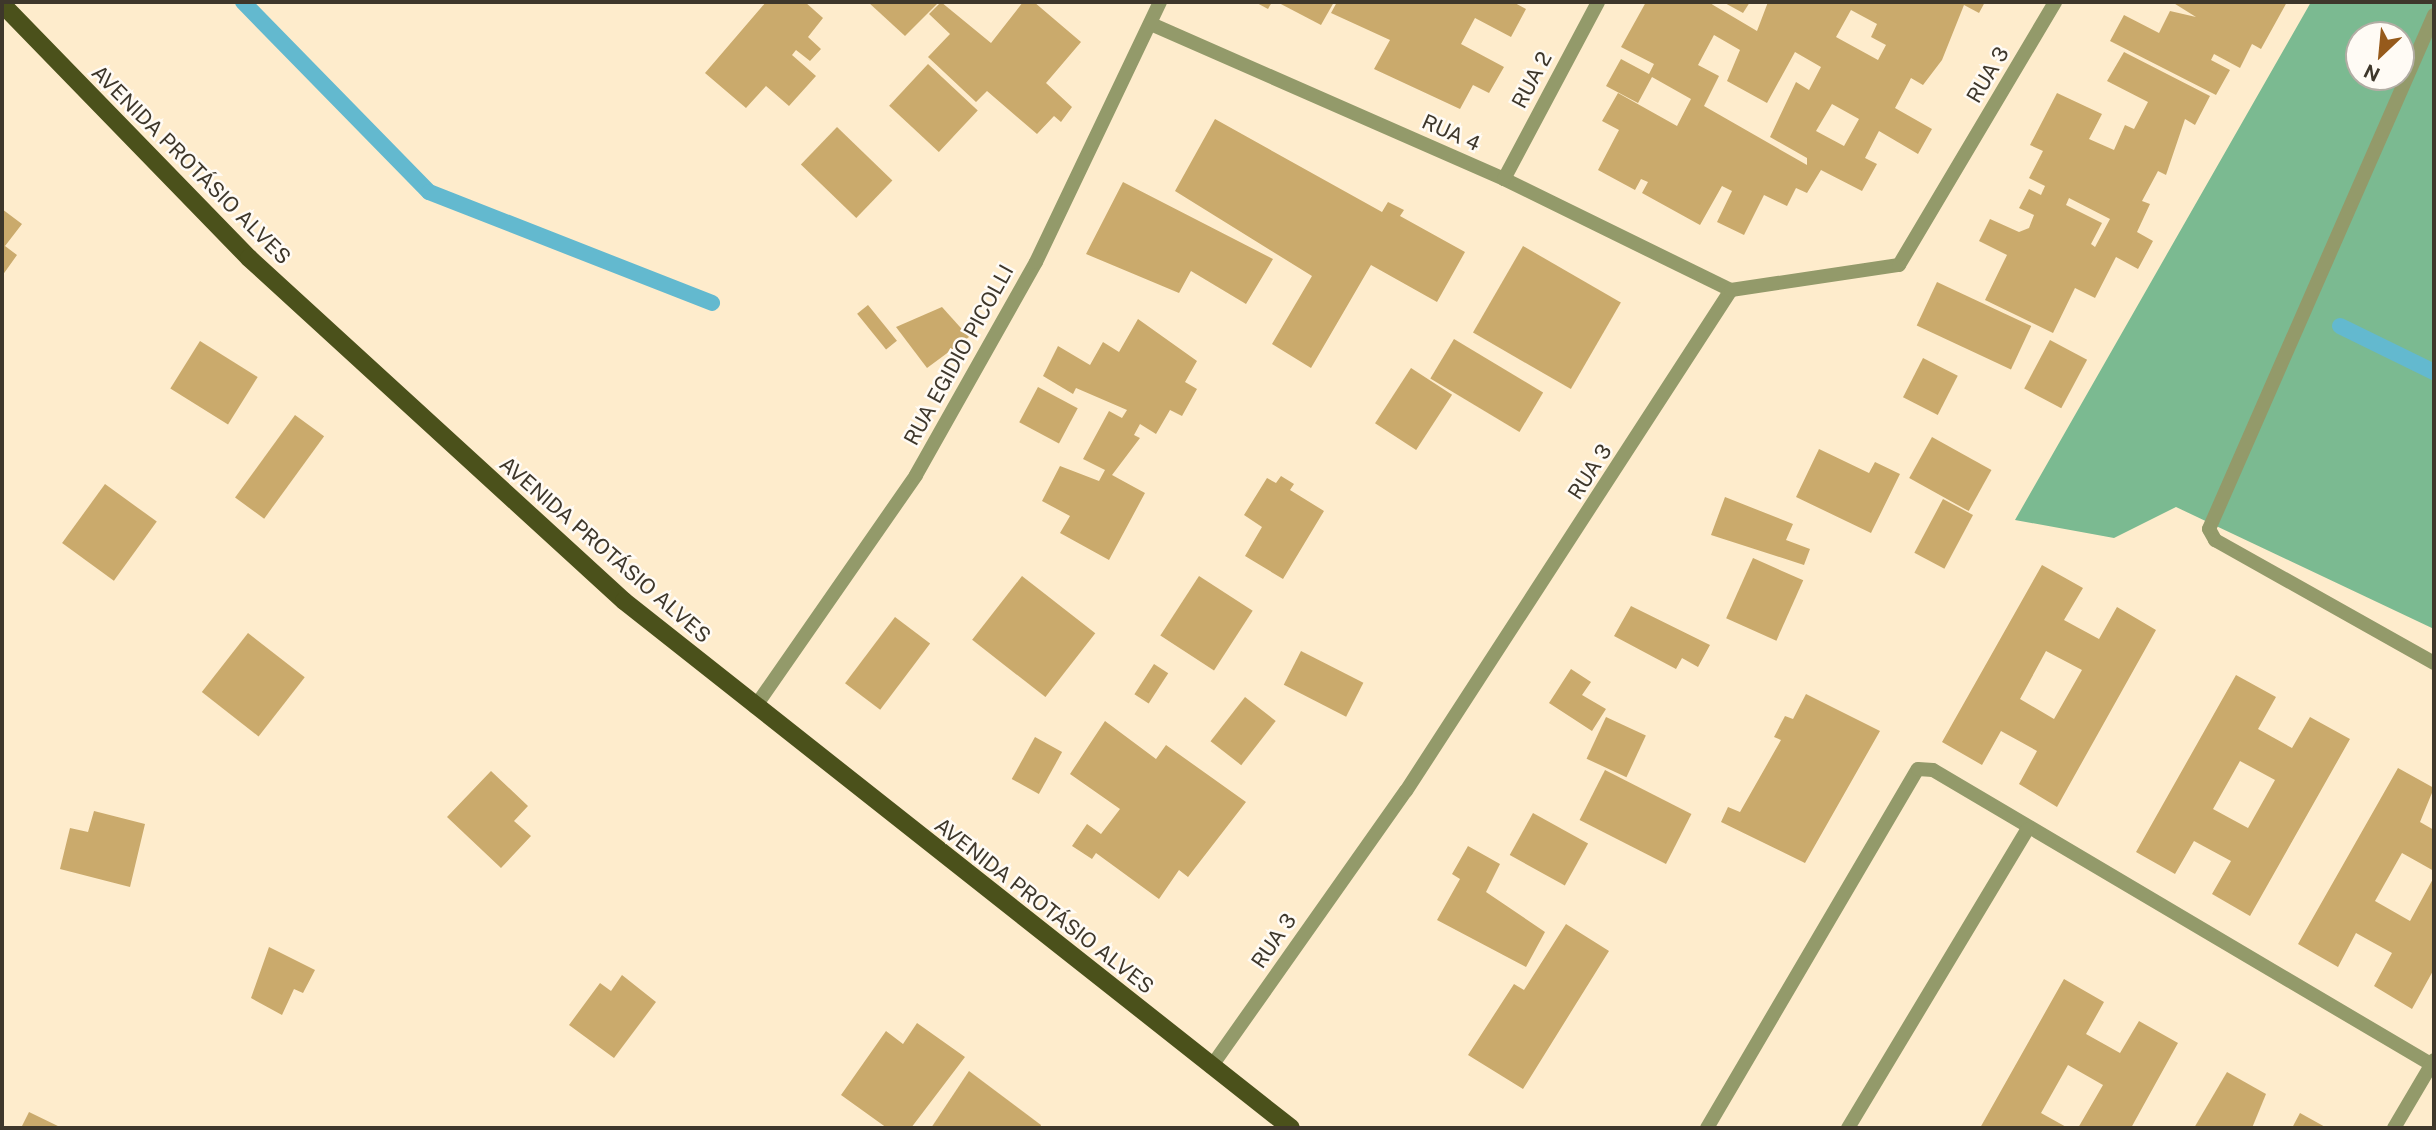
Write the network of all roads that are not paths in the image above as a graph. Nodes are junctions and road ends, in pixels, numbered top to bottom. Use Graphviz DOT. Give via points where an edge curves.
graph roads {
  1 [pos="1160,2"];
  2 [pos="1598,2"];
  3 [pos="2055,2"];
  4 [pos="2,5"];
  5 [pos="2434,15"];
  6 [pos="1151,24"];
  7 [pos="1504,179"];
  8 [pos="1731,290"];
  9 [pos="2434,663"];
  10 [pos="755,707"];
  11 [pos="2027,830"];
  12 [pos="2433,1063"];
  13 [pos="1211,1067"];
  14 [pos="1291,1128"];
  15 [pos="1707,1128"];
  16 [pos="1848,1128"];
  17 [pos="2394,1128"];
  1 -- 6 [label="street, RUA EGIDIO PICOLLI"];
  2 -- 7 [label="street, RUA 2"];
  3 -- 8 [label="street, RUA 3" via="1899,265"];
  4 -- 10 [label="main road, AVENIDA PROTÁSIO ALVES" via="249,258 624,601"];
  5 -- 9 [label="street" via="2208,529 2215,540"];
  6 -- 7 [label="street, RUA 4"];
  6 -- 10 [label="street, RUA EGIDIO PICOLLI" via="1037,262 922,463"];
  7 -- 8 [label="street, RUA 4"];
  8 -- 13 [label="street, RUA 3" via="1406,791"];
  10 -- 13 [label="main road, AVENIDA PROTÁSIO ALVES"];
  11 -- 12 [label="street"];
  11 -- 15 [label="street" via="1933,771 1918,769"];
  11 -- 16 [label="street"];
  12 -- 17 [label="street"];
  13 -- 14 [label="main road, AVENIDA PROTÁSIO ALVES"];
}
